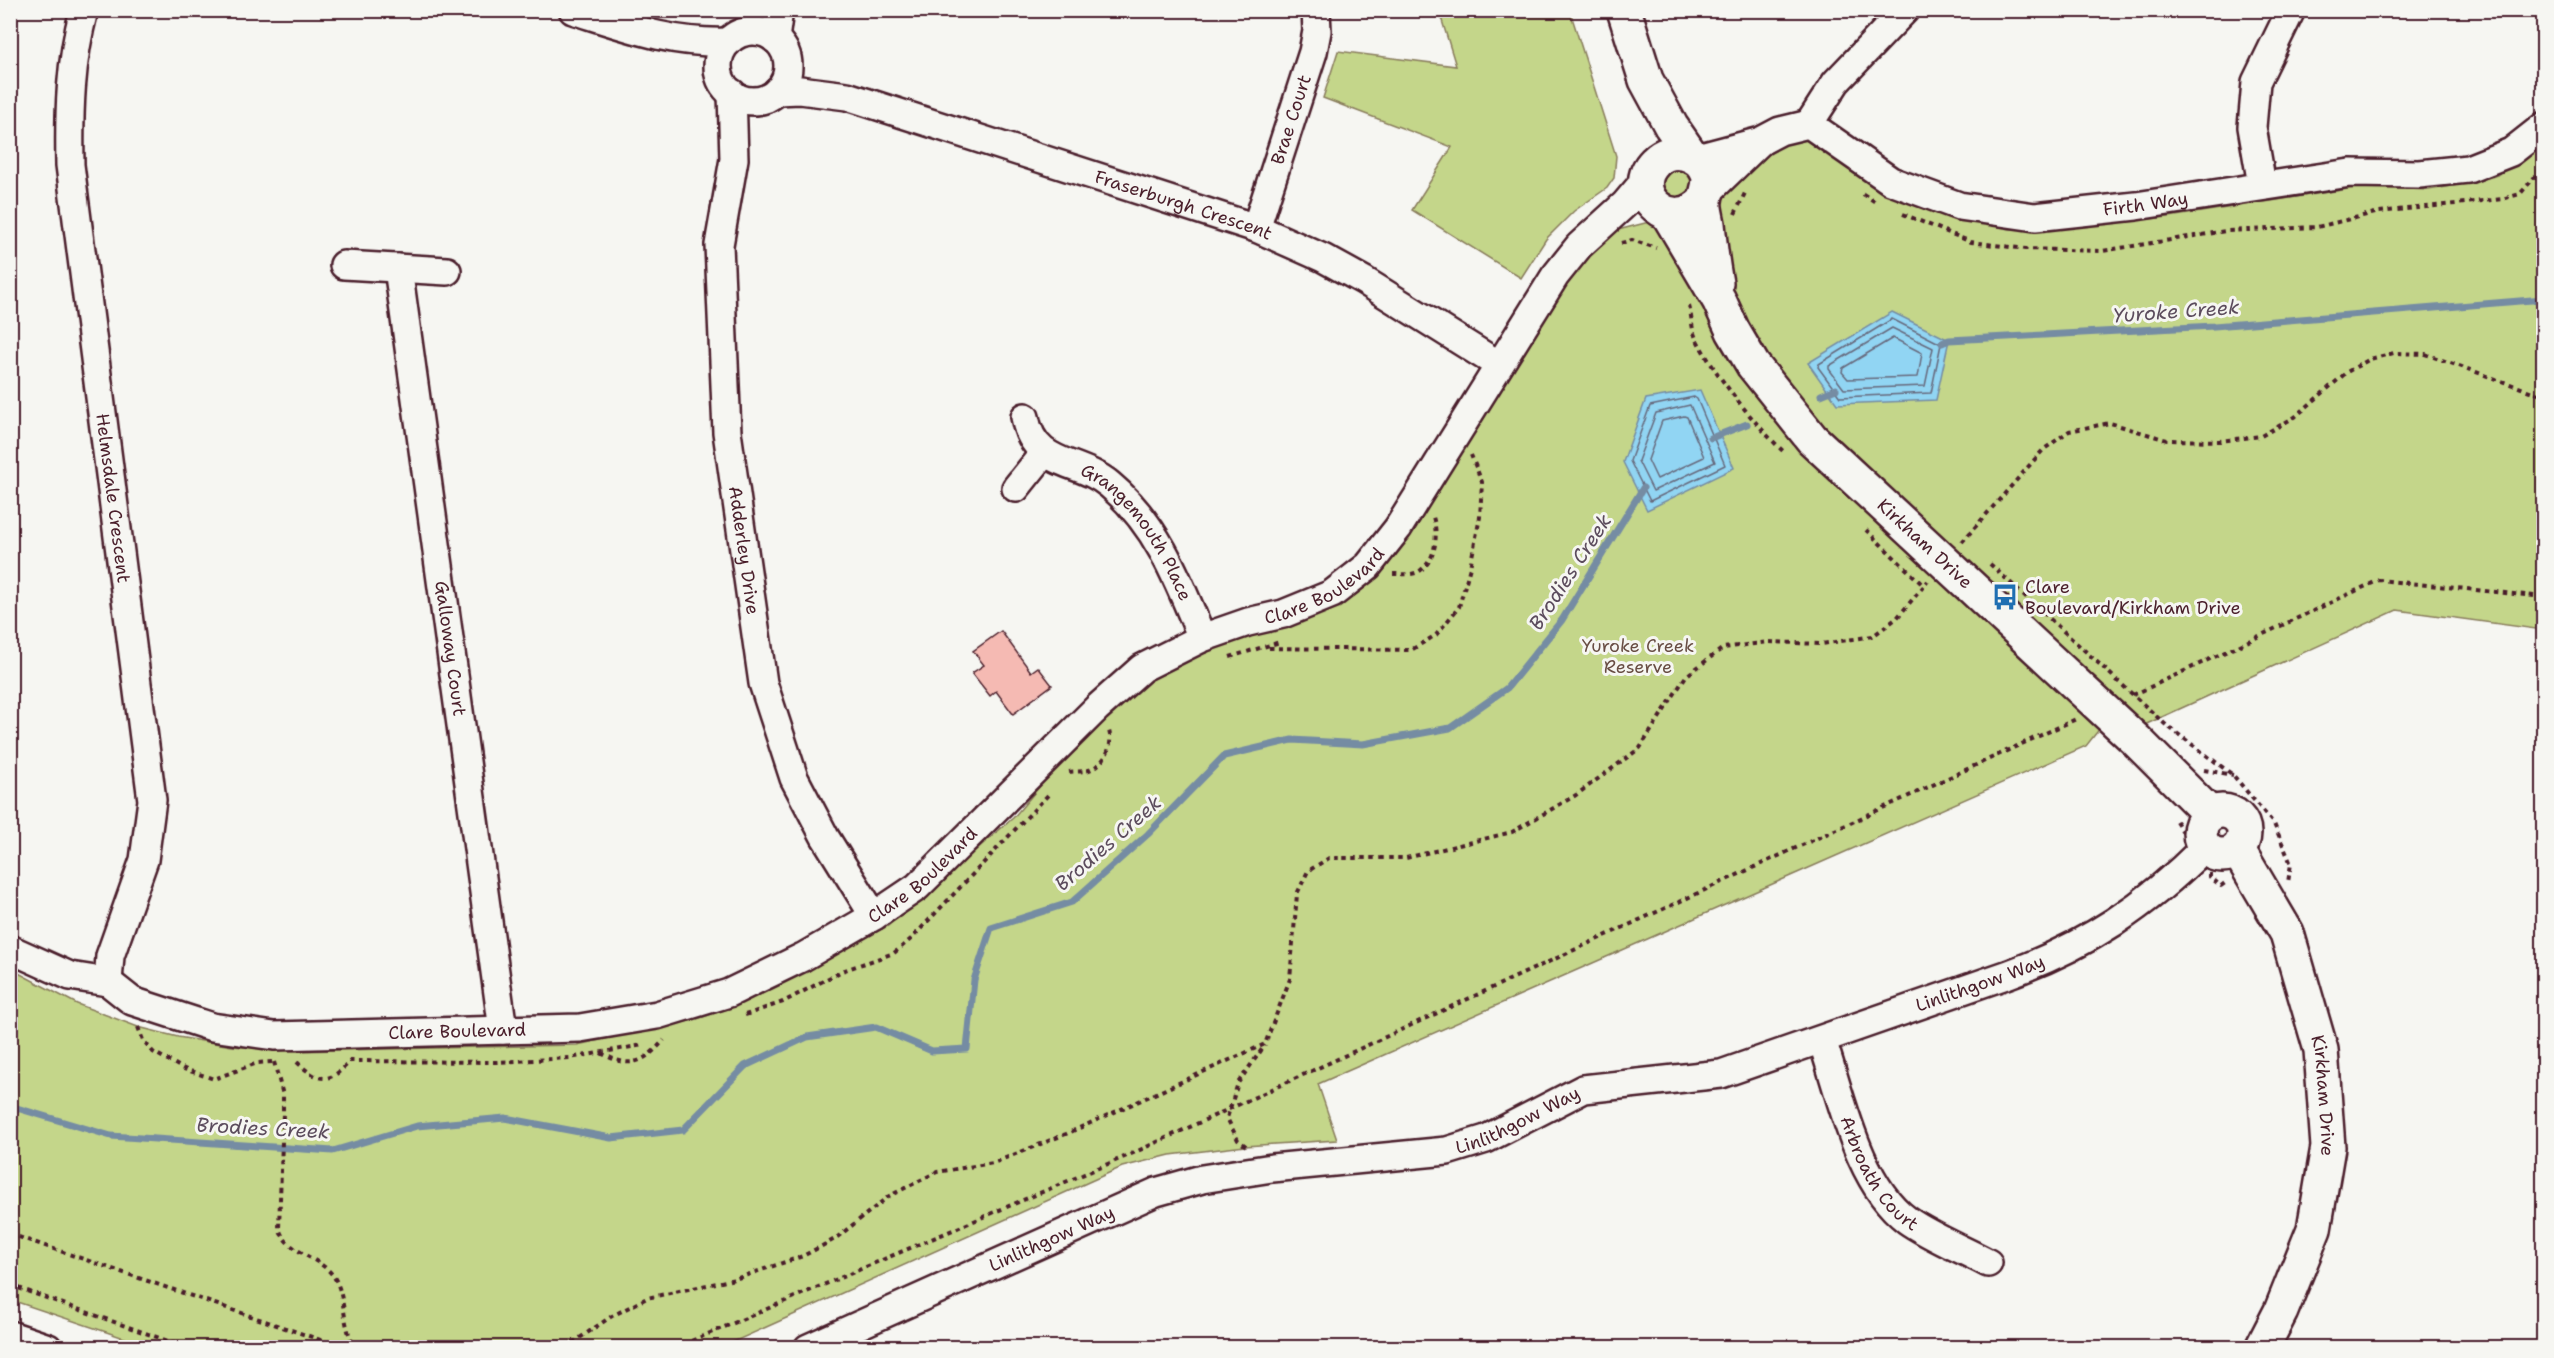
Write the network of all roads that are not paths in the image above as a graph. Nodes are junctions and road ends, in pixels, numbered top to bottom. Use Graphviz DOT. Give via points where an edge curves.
graph roads {
  1 [pos="84,10"];
  2 [pos="573,10"];
  3 [pos="779,10"];
  4 [pos="1316,10"];
  5 [pos="1624,10"];
  6 [pos="1905,10"];
  7 [pos="2291,10"];
  8 [pos="746,28"];
  9 [pos="664,38"];
  10 [pos="782,50"];
  11 [pos="1646,80"];
  12 [pos="725,83"];
  13 [pos="770,95"];
  14 [pos="847,96"];
  15 [pos="1809,124"];
  16 [pos="2544,126"];
  17 [pos="1761,141"];
  18 [pos="1694,156"];
  19 [pos="734,159"];
  20 [pos="1648,174"];
  21 [pos="2262,185"];
  22 [pos="1707,196"];
  23 [pos="1665,213"];
  24 [pos="1603,226"];
  25 [pos="1256,228"];
  26 [pos="344,266"];
  27 [pos="398,268"];
  28 [pos="447,271"];
  29 [pos="1719,300"];
  30 [pos="1499,365"];
  31 [pos="1025,417"];
  32 [pos="1044,453"];
  33 [pos="1016,488"];
  34 [pos="1202,638"];
  35 [pos="2210,814"];
  36 [pos="2238,850"];
  37 [pos="2208,862"];
  38 [pos="874,916"];
  39 [pos="10,949"];
  40 [pos="108,982"];
  41 [pos="503,1030"];
  42 [pos="1822,1040"];
  43 [pos="1988,1263"];
  44 [pos="10,1335"];
  45 [pos="48,1347"];
  46 [pos="808,1347"];
  47 [pos="2262,1347"];
  1 -- 40 [label="street, Helmsdale Crescent" via="76,38 69,97 70,165 152,800 144,860 110,956"];
  2 -- 9 [label="street"];
  3 -- 10 [label="street"];
  4 -- 25 [label="street, Brae Court" via="1313,52"];
  5 -- 11 [label="street"];
  6 -- 15 [label="street" via="1836,82"];
  7 -- 21 [label="street" via="2256,82 2252,127"];
  8 -- 9 [label="street" via="706,43"];
  8 -- 10 [label="street"];
  8 -- 12 [label="street" via="722,51"];
  9 -- 12 [label="street"];
  10 -- 13 [label="street" via="788,71 784,82"];
  10 -- 14 [label="street, Fraserburgh Crescent"];
  11 -- 18 [label="street" via="1671,126"];
  11 -- 20 [label="street"];
  12 -- 13 [label="street" via="741,99 752,101"];
  12 -- 19 [label="street, Adderley Drive"];
  13 -- 14 [label="street, Fraserburgh Crescent" via="800,90"];
  13 -- 19 [label="street, Adderley Drive"];
  14 -- 25 [label="street, Fraserburgh Crescent"];
  15 -- 17 [label="street" via="1780,131"];
  15 -- 21 [label="street, Firth Way" via="1891,181 1959,206 2036,217 2136,207"];
  16 -- 21 [label="street, Firth Way" via="2511,152 2468,169 2419,174 2350,172"];
  17 -- 18 [label="street"];
  17 -- 22 [label="street"];
  18 -- 20 [label="street" via="1672,152 1655,162"];
  18 -- 22 [label="street" via="1708,173"];
  19 -- 38 [label="street, Adderley Drive" via="719,245 727,432 763,683 794,778"];
  20 -- 23 [label="street" via="1649,197"];
  20 -- 24 [label="street, Clare Boulevard"];
  22 -- 23 [label="street" via="1689,214"];
  22 -- 29 [label="street, Kirkham Drive"];
  23 -- 24 [label="street"];
  23 -- 29 [label="street, Kirkham Drive"];
  24 -- 30 [label="street, Clare Boulevard" via="1567,260"];
  25 -- 30 [label="street, Fraserburgh Crescent" via="1353,274"];
  26 -- 27 [label="street"];
  27 -- 28 [label="street"];
  27 -- 41 [label="street, Galloway Court"];
  29 -- 35 [label="street, Kirkham Drive" via="1753,365 1792,416 1849,476 1954,552 2100,708"];
  30 -- 34 [label="street, Clare Boulevard" via="1398,528 1368,566 1317,602"];
  31 -- 32 [label="street" via="1027,430"];
  32 -- 33 [label="street"];
  32 -- 34 [label="street, Grangemouth Place" via="1092,472 1144,520 1172,566"];
  34 -- 38 [label="street, Clare Boulevard" via="1142,668 917,887"];
  35 -- 36 [label="street" via="2229,812 2239,818 2245,835"];
  35 -- 37 [label="street" via="2200,830"];
  36 -- 37 [label="street" via="2216,855"];
  36 -- 47 [label="street, Kirkham Drive" via="2287,933 2321,1050 2328,1147 2314,1229"];
  37 -- 42 [label="street, Linlithgow Way" via="2176,877 2129,914 2077,945 2018,971"];
  38 -- 41 [label="street, Clare Boulevard" via="729,993 657,1015 591,1026"];
  39 -- 40 [label="street, Clare Boulevard" via="70,976"];
  40 -- 41 [label="street, Clare Boulevard" via="132,1001 162,1011 212,1027 274,1036"];
  42 -- 43 [label="street, Arbroath Court" via="1859,1151 1886,1201 1907,1220"];
  42 -- 46 [label="street, Linlithgow Way" via="1721,1074 1583,1089 1486,1139 1446,1151 1272,1168 1176,1185"];
  44 -- 45 [label="street"];
}
